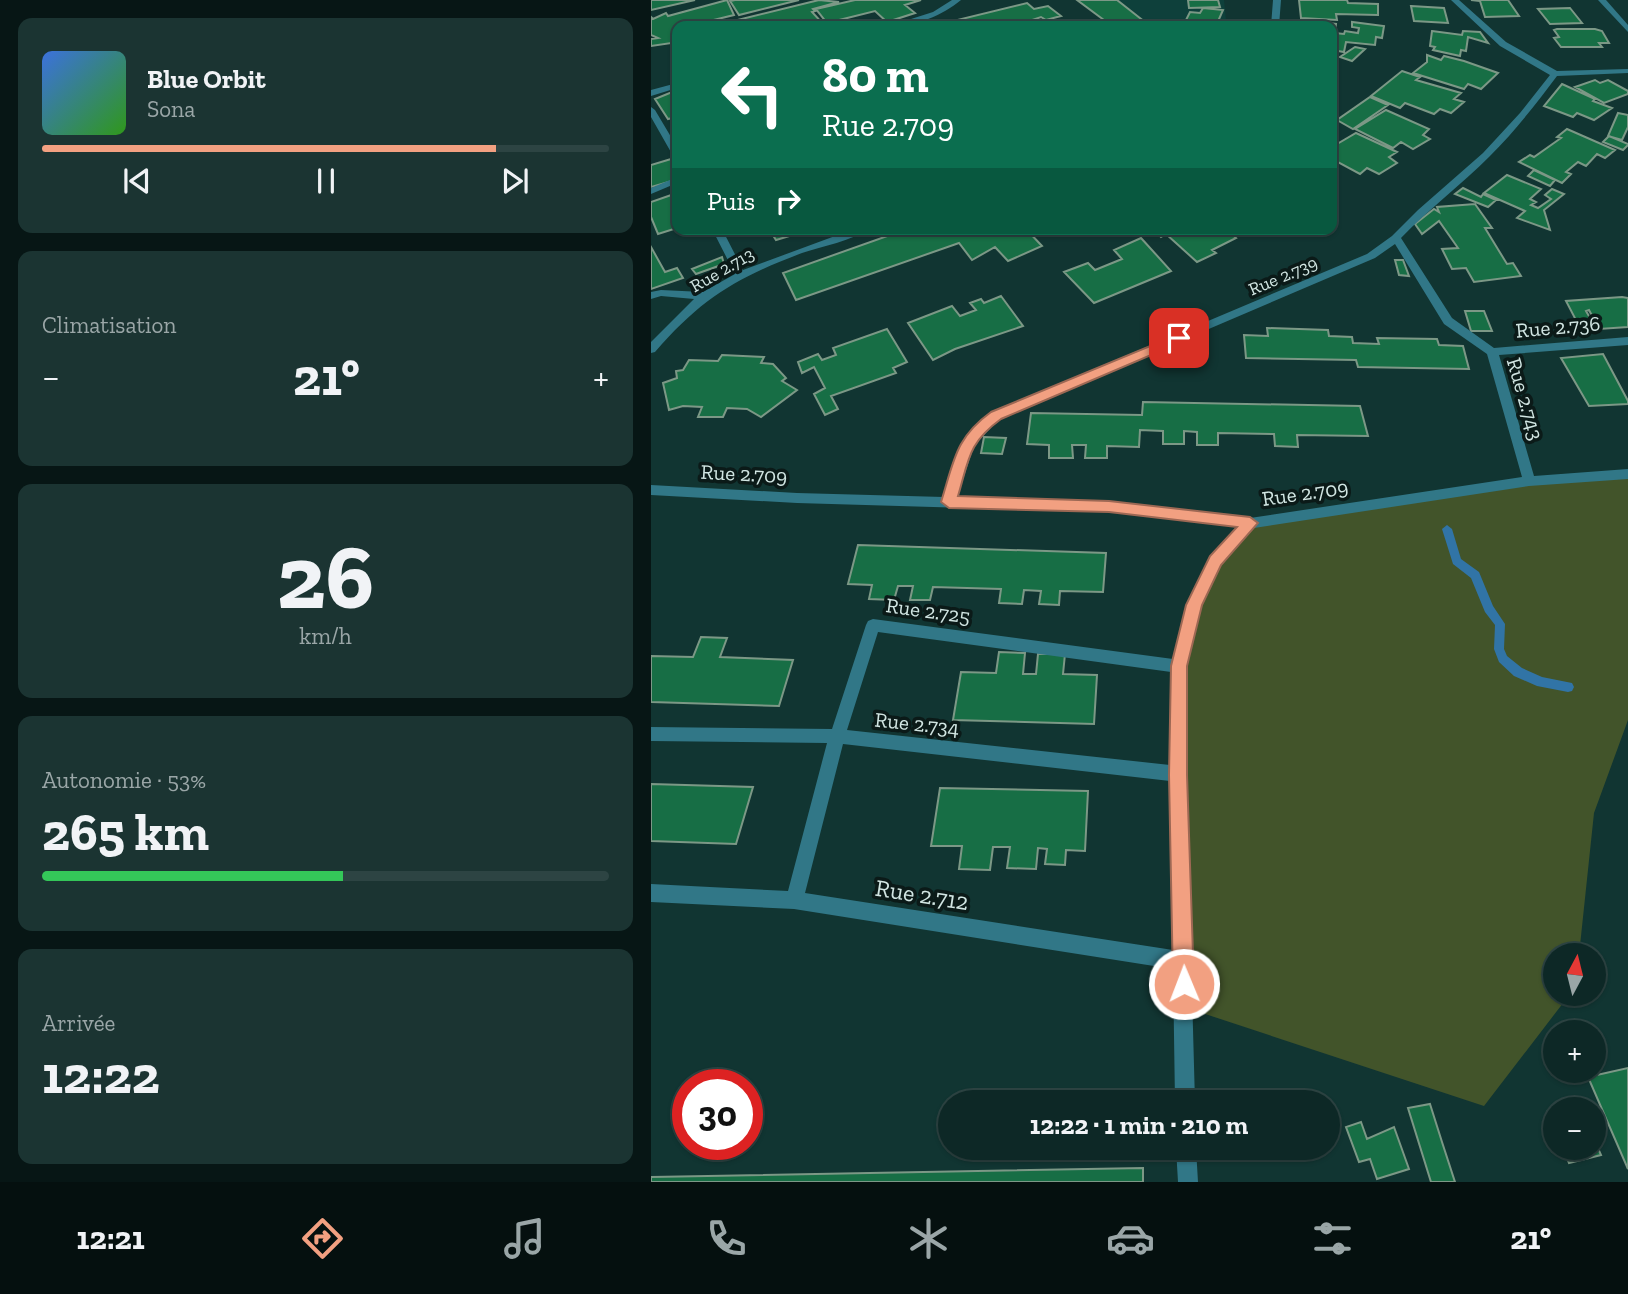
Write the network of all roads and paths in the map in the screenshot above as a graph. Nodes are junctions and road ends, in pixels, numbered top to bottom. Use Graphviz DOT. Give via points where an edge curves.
graph roads {
  1 [pos="957,0"];
  2 [pos="1277,0"];
  3 [pos="1454,0"];
  4 [pos="1602,0"];
  5 [pos="910,21"];
  6 [pos="1275,21"];
  7 [pos="1628,30"];
  8 [pos="1628,71"];
  9 [pos="1555,74"];
  10 [pos="672,87"];
  11 [pos="651,93"];
  12 [pos="651,110"];
  13 [pos="672,146"];
  14 [pos="672,182"];
  15 [pos="651,191"];
  16 [pos="720,235"];
  17 [pos="847,235"];
  18 [pos="1396,238"];
  19 [pos="741,275"];
  20 [pos="651,296"];
  21 [pos="704,296"];
  22 [pos="1628,341"];
  23 [pos="651,349"];
  24 [pos="1492,352"];
  25 [pos="1628,474"];
  26 [pos="1529,481"];
  27 [pos="651,490"];
  28 [pos="949,502"];
  29 [pos="1250,523"];
  30 [pos="1179,666"];
  31 [pos="651,734"];
  32 [pos="837,736"];
  33 [pos="1178,775"];
  34 [pos="651,893"];
  35 [pos="794,900"];
  36 [pos="1183,961"];
  37 [pos="1185,1090"];
  38 [pos="1187,1160"];
  39 [pos="1188,1182"];
  1 -- 5 [label="street"];
  2 -- 6 [label="street"];
  3 -- 9 [label="street" via="1503,44"];
  4 -- 7 [label="street"];
  8 -- 9 [label="street"];
  9 -- 18 [label="street, Rue 2.739" via="1486,155"];
  10 -- 11 [label="street"];
  12 -- 13 [label="street"];
  14 -- 15 [label="street"];
  16 -- 19 [label="street"];
  17 -- 19 [label="street, Rue 2.713"];
  18 -- 24 [label="street, Rue 2.743" via="1448,321"];
  18 -- 28 [label="street, Rue 2.739" via="1335,273 996,415 966,444"];
  19 -- 21 [label="street, Rue 2.713"];
  20 -- 21 [label="street"];
  21 -- 23 [label="street, Rue 2.713"];
  22 -- 24 [label="street, Rue 2.736"];
  24 -- 26 [label="street, Rue 2.743"];
  25 -- 26 [label="street, Rue 2.709"];
  26 -- 29 [label="street, Rue 2.709"];
  27 -- 28 [label="street, Rue 2.709"];
  28 -- 29 [label="street, Rue 2.709" via="1109,507"];
  29 -- 30 [label="street" via="1215,561 1194,605"];
  30 -- 32 [label="street, Rue 2.725" via="873,625"];
  30 -- 33 [label="street"];
  31 -- 32 [label="street, Rue 2.734"];
  32 -- 33 [label="street, Rue 2.734"];
  32 -- 35 [label="street, Rue 2.725"];
  33 -- 36 [label="street"];
  34 -- 35 [label="street, Rue 2.712"];
  35 -- 36 [label="street, Rue 2.712"];
  36 -- 37 [label="street"];
  38 -- 39 [label="street"];
}
